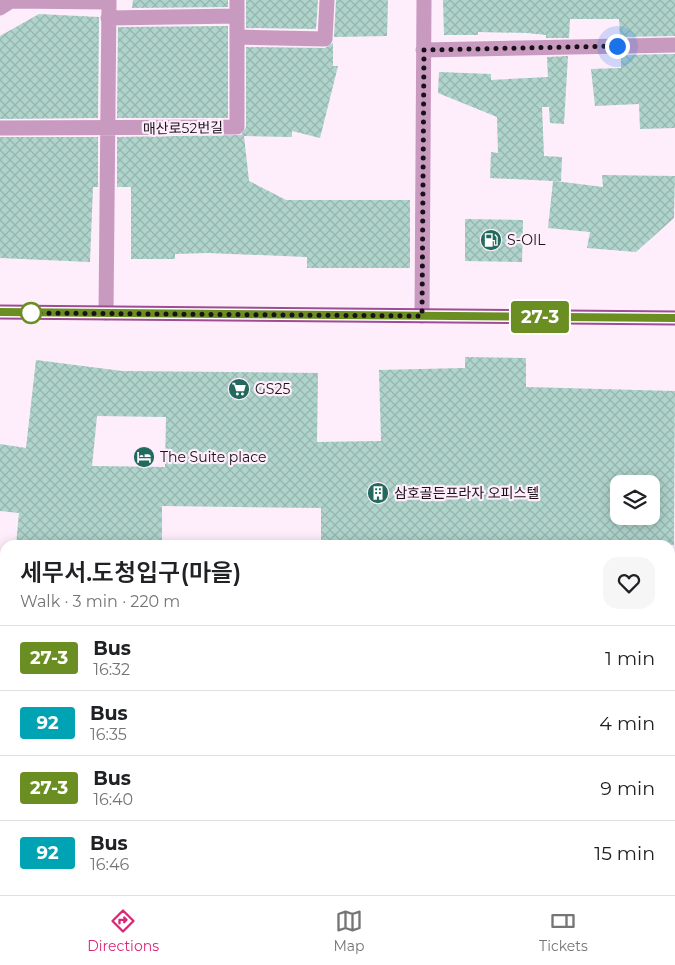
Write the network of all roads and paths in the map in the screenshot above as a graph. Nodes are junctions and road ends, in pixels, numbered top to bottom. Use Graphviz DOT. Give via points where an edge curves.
graph roads {
  1 [pos="237,0"];
  2 [pos="327,0"];
  3 [pos="424,0"];
  4 [pos="109,1"];
  5 [pos="7,3"];
  6 [pos="237,16"];
  7 [pos="108,18"];
  8 [pos="237,37"];
  9 [pos="675,46"];
  10 [pos="424,50"];
  11 [pos="0,128"];
  12 [pos="108,129"];
  13 [pos="0,312"];
  14 [pos="106,313"];
  15 [pos="422,316"];
  16 [pos="675,318"];
  1 -- 6 [label="street, 매산로52번길"];
  2 -- 8 [label="street" via="325,39"];
  3 -- 10 [label="street"];
  4 -- 5 [label="street"];
  4 -- 7 [label="street"];
  6 -- 7 [label="street"];
  6 -- 8 [label="street, 매산로52번길"];
  7 -- 12 [label="street"];
  8 -- 12 [label="street, 매산로52번길" via="237,127"];
  9 -- 10 [label="street"];
  10 -- 15 [label="street"];
  11 -- 12 [label="street"];
  12 -- 14 [label="street"];
  13 -- 14 [label="main road"];
  14 -- 15 [label="main road"];
  15 -- 16 [label="main road"];
}
